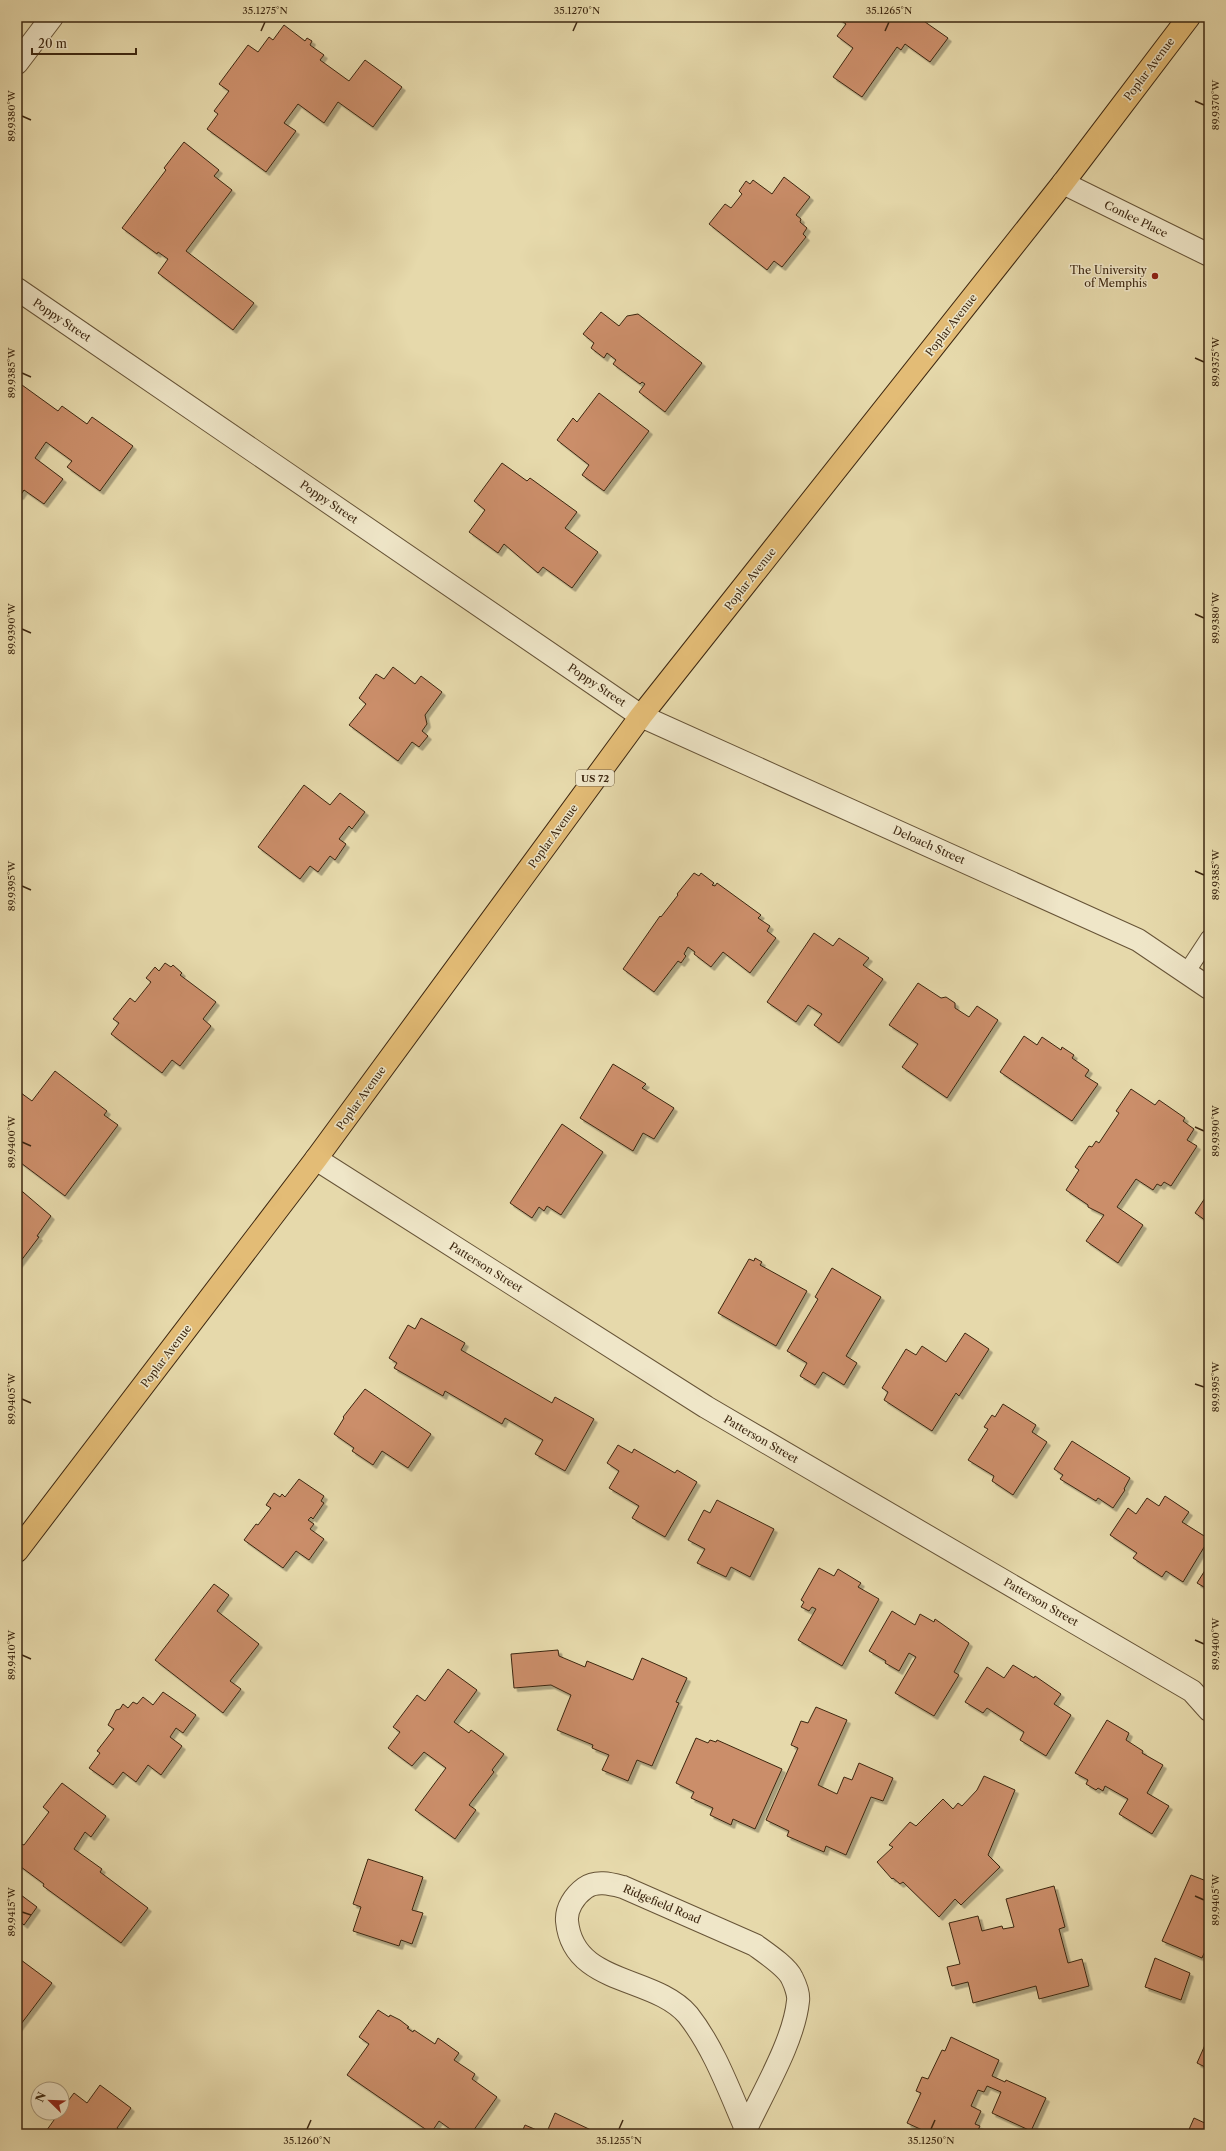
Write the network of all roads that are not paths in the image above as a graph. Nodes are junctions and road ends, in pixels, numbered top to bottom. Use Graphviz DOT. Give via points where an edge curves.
graph roads {
  1 [pos="52,17"];
  2 [pos="1189,17"];
  3 [pos="17,63"];
  4 [pos="1063,183"];
  5 [pos="1209,256"];
  6 [pos="17,289"];
  7 [pos="641,716"];
  8 [pos="1209,938"];
  9 [pos="1186,973"];
  10 [pos="1209,988"];
  11 [pos="316,1159"];
  12 [pos="17,1551"];
  13 [pos="1209,1710"];
  14 [pos="744,2131"];
  1 -- 3 [label="street"];
  2 -- 4 [label="main road, Poplar Avenue / US 72"];
  4 -- 5 [label="street, Conlee Place"];
  4 -- 7 [label="main road, Poplar Avenue / US 72"];
  6 -- 7 [label="street, Poppy Street"];
  7 -- 9 [label="street, Deloach Street" via="1138,940"];
  7 -- 11 [label="main road, Poplar Avenue / US 72"];
  8 -- 9 [label="lane"];
  9 -- 10 [label="street, Deloach Street"];
  11 -- 12 [label="main road, Poplar Avenue / US 72"];
  11 -- 13 [label="street, Patterson Street" via="706,1407 1192,1691"];
  14 -- 14 [label="street, Ridgefield Road" via="792,2026 799,2000 792,1977 756,1945 623,1887 606,1882 586,1887 574,1899 567,1915 568,1935 576,1951 591,1964 676,2004 687,2014 713,2056"];
}
